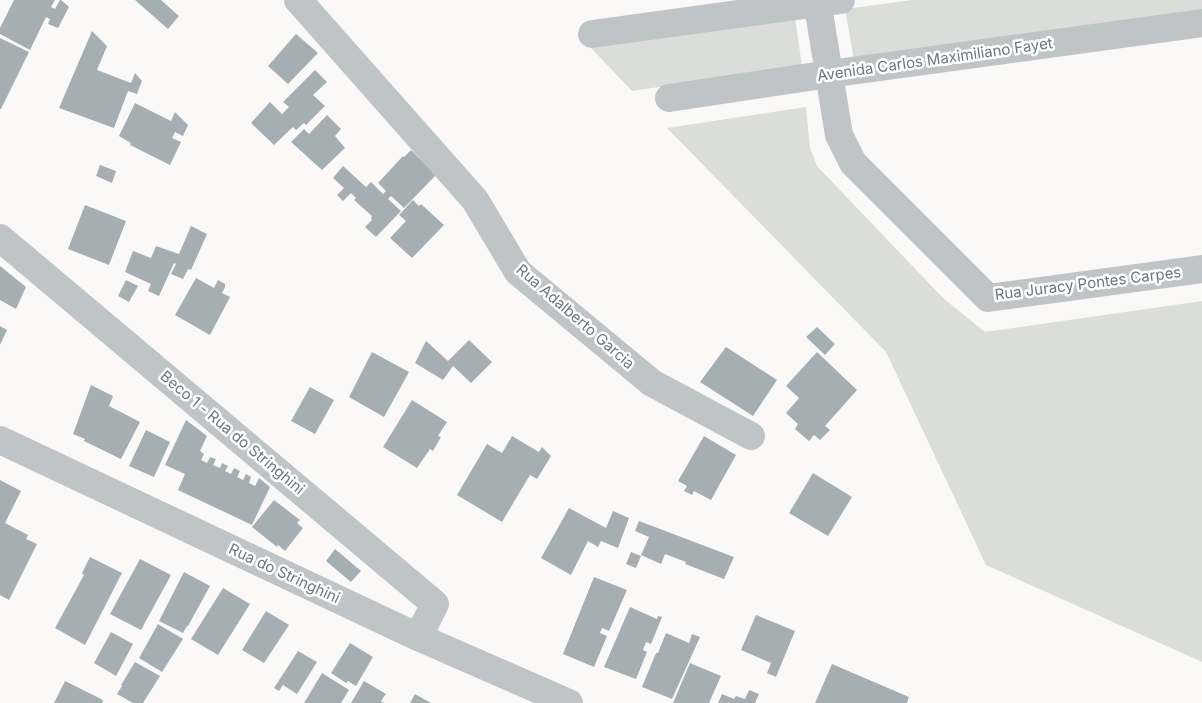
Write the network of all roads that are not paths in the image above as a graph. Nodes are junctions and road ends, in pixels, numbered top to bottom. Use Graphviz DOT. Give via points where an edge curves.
graph roads {
  1 [pos="298,0"];
  2 [pos="825,1"];
  3 [pos="1202,23"];
  4 [pos="592,34"];
  5 [pos="829,74"];
  6 [pos="669,98"];
  7 [pos="0,238"];
  8 [pos="1202,269"];
  9 [pos="751,436"];
  10 [pos="0,440"];
  11 [pos="418,637"];
  12 [pos="569,703"];
  1 -- 9 [label="street, Rua Adalberto Garcia" via="474,200 518,272 652,383"];
  2 -- 4 [label="street"];
  2 -- 5 [label="street"];
  3 -- 5 [label="street, Avenida Carlos Maximiliano Fayet"];
  5 -- 6 [label="street, Avenida Carlos Maximiliano Fayet"];
  5 -- 8 [label="street, Rua Juracy Pontes Carpes" via="840,135 853,163 988,298"];
  7 -- 11 [label="street, Beco 1 - Rua do Stringhini" via="435,604"];
  10 -- 11 [label="street, Rua do Stringhini"];
  11 -- 12 [label="street, Rua do Stringhini"];
}
